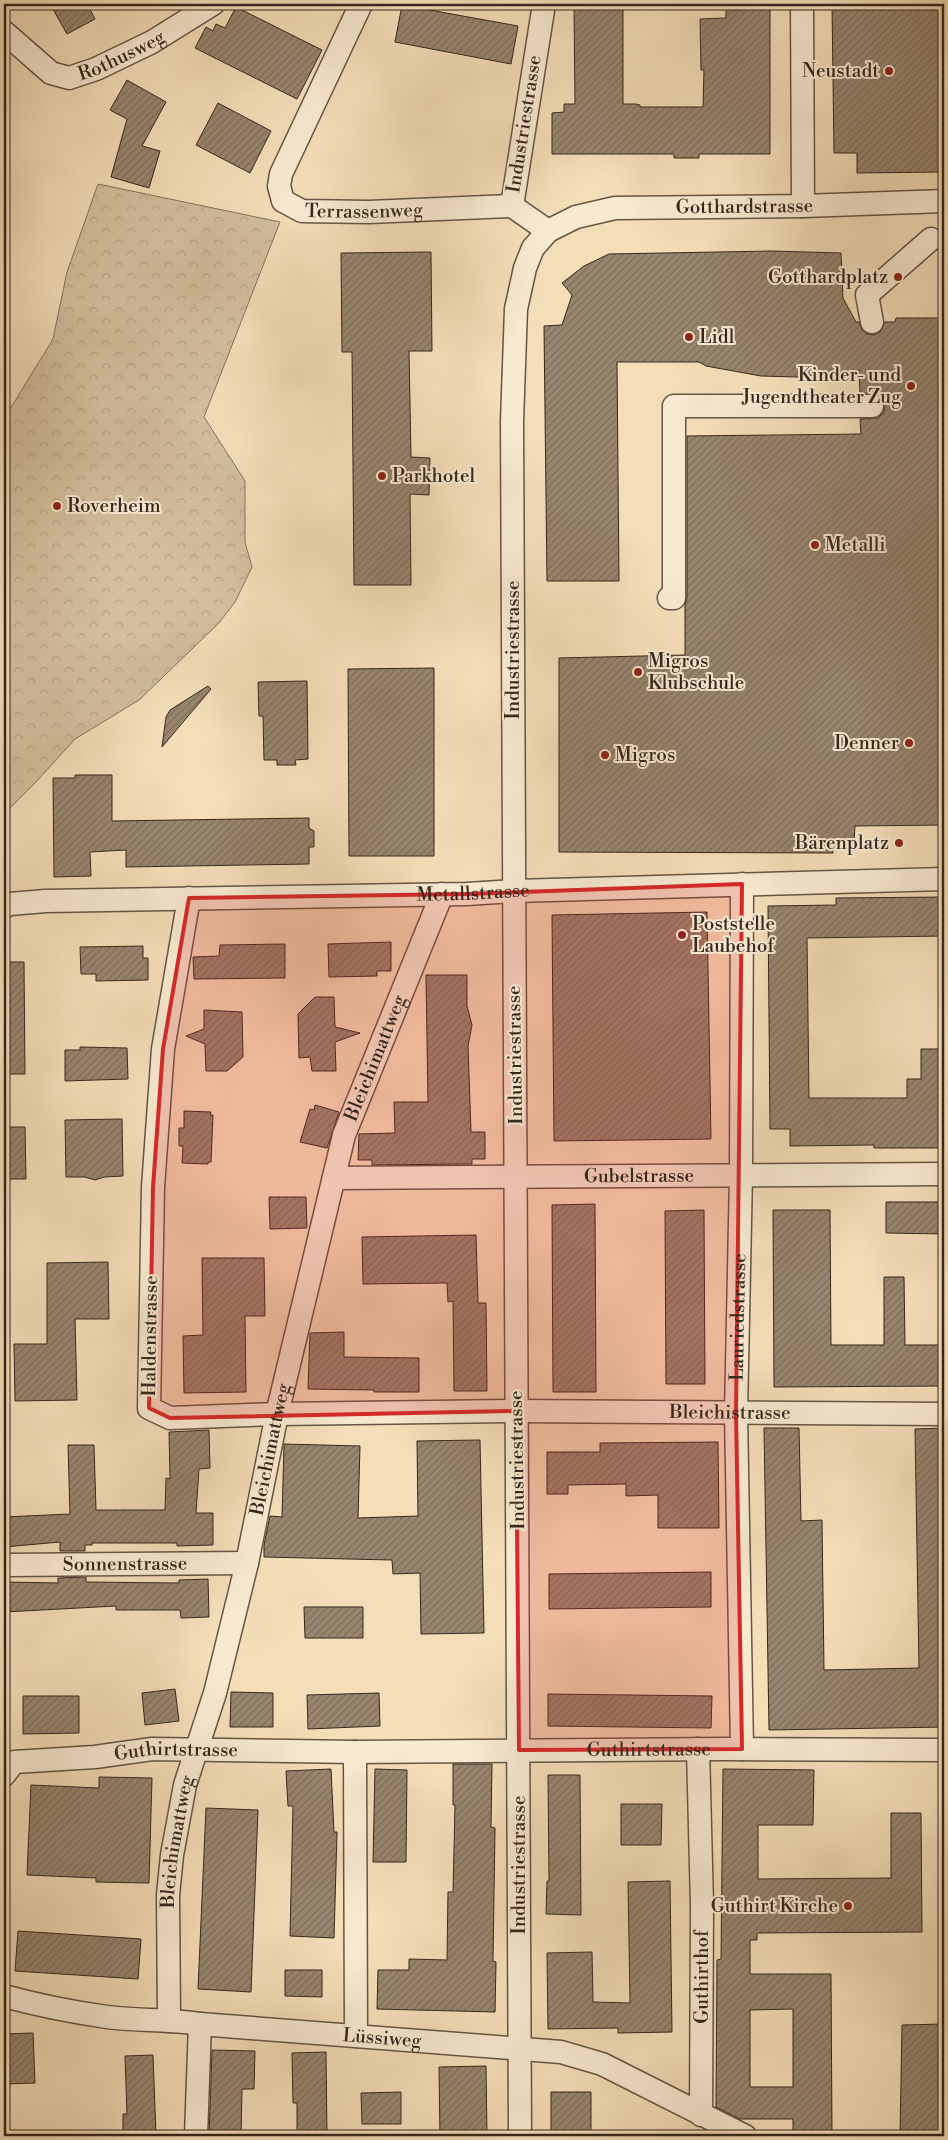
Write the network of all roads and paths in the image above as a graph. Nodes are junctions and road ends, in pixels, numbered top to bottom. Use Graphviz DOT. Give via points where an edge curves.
graph roads {
  1 [pos="213,4"];
  2 [pos="361,4"];
  3 [pos="544,4"];
  4 [pos="802,4"];
  5 [pos="4,32"];
  6 [pos="944,201"];
  7 [pos="512,206"];
  8 [pos="803,206"];
  9 [pos="548,231"];
  10 [pos="931,239"];
  11 [pos="872,322"];
  12 [pos="872,406"];
  13 [pos="669,598"];
  14 [pos="944,879"];
  15 [pos="742,884"];
  16 [pos="514,890"];
  17 [pos="442,894"];
  18 [pos="189,898"];
  19 [pos="4,907"];
  20 [pos="944,1174"];
  21 [pos="741,1175"];
  22 [pos="516,1176"];
  23 [pos="334,1178"];
  24 [pos="516,1410"];
  25 [pos="736,1413"];
  26 [pos="277,1414"];
  27 [pos="944,1414"];
  28 [pos="247,1563"];
  29 [pos="4,1565"];
  30 [pos="197,1749"];
  31 [pos="698,1749"];
  32 [pos="742,1749"];
  33 [pos="519,1750"];
  34 [pos="944,1750"];
  35 [pos="355,1752"];
  36 [pos="4,1775"];
  37 [pos="4,1996"];
  38 [pos="169,2019"];
  39 [pos="200,2024"];
  40 [pos="356,2036"];
  41 [pos="519,2050"];
  42 [pos="701,2115"];
  43 [pos="196,2136"];
  44 [pos="520,2136"];
  45 [pos="745,2136"];
  1 -- 5 [label="street, Rothusweg" via="152,42 96,70 69,78 51,72"];
  2 -- 7 [label="street, Terrassenweg" via="282,174 279,186 283,201 302,211 368,212"];
  3 -- 7 [label="street, Industriestrasse"];
  4 -- 8 [label="street"];
  6 -- 8 [label="street, Gotthardstrasse"];
  7 -- 9 [label="street, Industriestrasse"];
  8 -- 9 [label="street, Gotthardstrasse" via="615,208 576,217"];
  9 -- 16 [label="street, Industriestrasse" via="532,248 516,309 512,421"];
  10 -- 11 [label="street" via="867,295"];
  12 -- 13 [label="street" via="674,406 674,598"];
  14 -- 15 [label="street, Metallstrasse"];
  15 -- 16 [label="street, Metallstrasse"];
  15 -- 21 [label="street, Lauriedstrasse"];
  16 -- 17 [label="street, Metallstrasse"];
  16 -- 22 [label="street, Industriestrasse"];
  17 -- 18 [label="street, Metallstrasse"];
  17 -- 23 [label="street, Bleichimattweg" via="344,1135"];
  18 -- 19 [label="street, Metallstrasse" via="45,901"];
  18 -- 26 [label="street, Haldenstrasse" via="163,1049 153,1187 149,1408 170,1418"];
  20 -- 21 [label="street, Gubelstrasse"];
  21 -- 22 [label="street, Gubelstrasse"];
  21 -- 25 [label="street, Lauriedstrasse"];
  22 -- 23 [label="street, Gubelstrasse"];
  22 -- 24 [label="street, Industriestrasse"];
  23 -- 26 [label="street, Bleichimattweg"];
  24 -- 25 [label="street, Bleichistrasse"];
  24 -- 26 [label="street, Haldenstrasse"];
  24 -- 33 [label="street, Industriestrasse"];
  25 -- 27 [label="street, Bleichistrasse"];
  25 -- 32 [label="street, Lauriedstrasse"];
  26 -- 28 [label="street, Bleichimattweg"];
  28 -- 29 [label="street, Sonnenstrasse"];
  28 -- 30 [label="street, Bleichimattweg" via="215,1693"];
  30 -- 35 [label="street, Guthirtstrasse"];
  30 -- 36 [label="street, Guthirtstrasse" via="152,1749 95,1757 14,1762"];
  30 -- 38 [label="street, Bleichimattweg" via="185,1785 172,1854 168,1895"];
  31 -- 32 [label="street, Guthirtstrasse"];
  31 -- 33 [label="street, Guthirtstrasse"];
  31 -- 42 [label="street, Guthirthof" via="702,1905"];
  32 -- 34 [label="street, Guthirtstrasse"];
  33 -- 35 [label="street, Guthirtstrasse"];
  33 -- 41 [label="street, Industriestrasse"];
  35 -- 40 [label="street"];
  37 -- 38 [label="street, Lüssiweg" via="108,2017"];
  38 -- 39 [label="street, Lüssiweg"];
  39 -- 40 [label="street, Lüssiweg"];
  39 -- 43 [label="street"];
  40 -- 41 [label="street, Lüssiweg"];
  41 -- 42 [label="street, Lüssiweg" via="560,2052 602,2064"];
  41 -- 44 [label="street, Industriestrasse"];
  42 -- 45 [label="street, Lüssiweg"];
}
